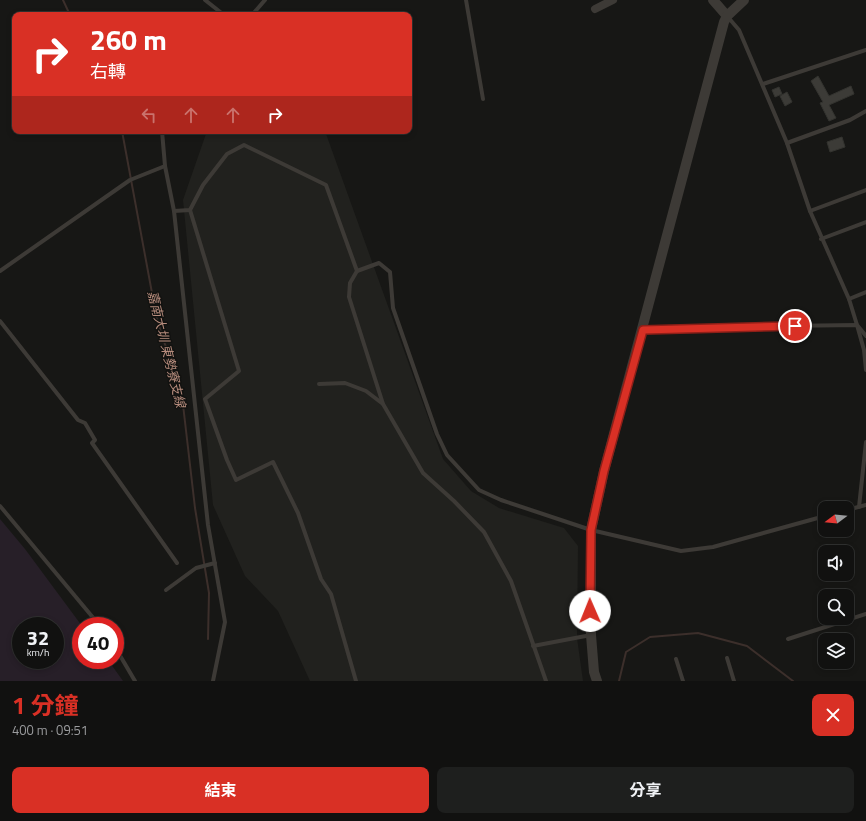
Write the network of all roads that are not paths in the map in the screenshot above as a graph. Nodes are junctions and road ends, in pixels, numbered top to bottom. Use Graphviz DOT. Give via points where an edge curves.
graph roads {
  1 [pos="205,0"];
  2 [pos="265,0"];
  3 [pos="466,0"];
  4 [pos="613,0"];
  5 [pos="713,0"];
  6 [pos="744,0"];
  7 [pos="595,9"];
  8 [pos="220,12"];
  9 [pos="255,12"];
  10 [pos="727,16"];
  11 [pos="866,50"];
  12 [pos="763,84"];
  13 [pos="483,99"];
  14 [pos="866,111"];
  15 [pos="162,134"];
  16 [pos="787,142"];
  17 [pos="165,166"];
  18 [pos="866,190"];
  19 [pos="190,210"];
  20 [pos="174,211"];
  21 [pos="810,211"];
  22 [pos="866,222"];
  23 [pos="822,239"];
  24 [pos="0,271"];
  25 [pos="357,271"];
  26 [pos="866,292"];
  27 [pos="849,299"];
  28 [pos="0,321"];
  29 [pos="857,325"];
  30 [pos="643,330"];
  31 [pos="866,336"];
  32 [pos="866,370"];
  33 [pos="319,384"];
  34 [pos="382,404"];
  35 [pos="866,442"];
  36 [pos="866,505"];
  37 [pos="0,506"];
  38 [pos="859,507"];
  39 [pos="854,508"];
  40 [pos="818,518"];
  41 [pos="591,530"];
  42 [pos="177,563"];
  43 [pos="215,563"];
  44 [pos="166,590"];
  45 [pos="866,614"];
  46 [pos="92,617"];
  47 [pos="591,635"];
  48 [pos="788,639"];
  49 [pos="533,646"];
  50 [pos="727,658"];
  51 [pos="676,659"];
  52 [pos="124,662"];
  53 [pos="135,681"];
  54 [pos="213,681"];
  55 [pos="356,681"];
  56 [pos="546,681"];
  57 [pos="597,681"];
  58 [pos="683,681"];
  59 [pos="734,681"];
  1 -- 8 [label="lane"];
  2 -- 9 [label="lane"];
  3 -- 13 [label="lane"];
  4 -- 7 [label="street"];
  5 -- 10 [label="street"];
  6 -- 10 [label="street"];
  10 -- 12 [label="lane" via="739,30"];
  10 -- 30 [label="street"];
  11 -- 12 [label="lane"];
  12 -- 16 [label="lane"];
  14 -- 16 [label="lane" via="850,120"];
  15 -- 17 [label="lane"];
  16 -- 21 [label="lane"];
  17 -- 20 [label="lane"];
  17 -- 24 [label="lane" via="130,180"];
  18 -- 21 [label="lane"];
  19 -- 20 [label="lane"];
  19 -- 25 [label="lane" via="203,184 227,154 244,145 326,185"];
  19 -- 55 [label="lane" via="239,371 205,399 236,480 273,462 298,513 322,579 331,594"];
  20 -- 43 [label="lane" via="208,525"];
  21 -- 23 [label="lane"];
  22 -- 23 [label="lane"];
  23 -- 27 [label="lane"];
  25 -- 34 [label="lane" via="350,283 349,297"];
  25 -- 41 [label="lane" via="379,263 390,272 393,308 447,455 479,490 500,500"];
  26 -- 27 [label="lane"];
  27 -- 29 [label="lane"];
  28 -- 42 [label="lane" via="78,420 85,423 95,440 92,443"];
  29 -- 30 [label="lane"];
  29 -- 31 [label="lane"];
  29 -- 32 [label="lane"];
  30 -- 41 [label="street" via="604,471"];
  33 -- 34 [label="lane" via="345,383 366,391"];
  34 -- 49 [label="lane" via="423,474 454,500 484,532 510,581"];
  35 -- 38 [label="lane"];
  36 -- 38 [label="lane"];
  37 -- 46 [label="lane"];
  38 -- 39 [label="lane"];
  40 -- 41 [label="lane" via="713,546 682,551"];
  41 -- 47 [label="street"];
  43 -- 44 [label="lane" via="196,568"];
  43 -- 54 [label="lane" via="225,622"];
  45 -- 48 [label="lane"];
  47 -- 49 [label="lane"];
  47 -- 57 [label="street"];
  49 -- 56 [label="lane"];
  50 -- 59 [label="lane"];
  51 -- 58 [label="lane"];
  52 -- 53 [label="lane"];
}
